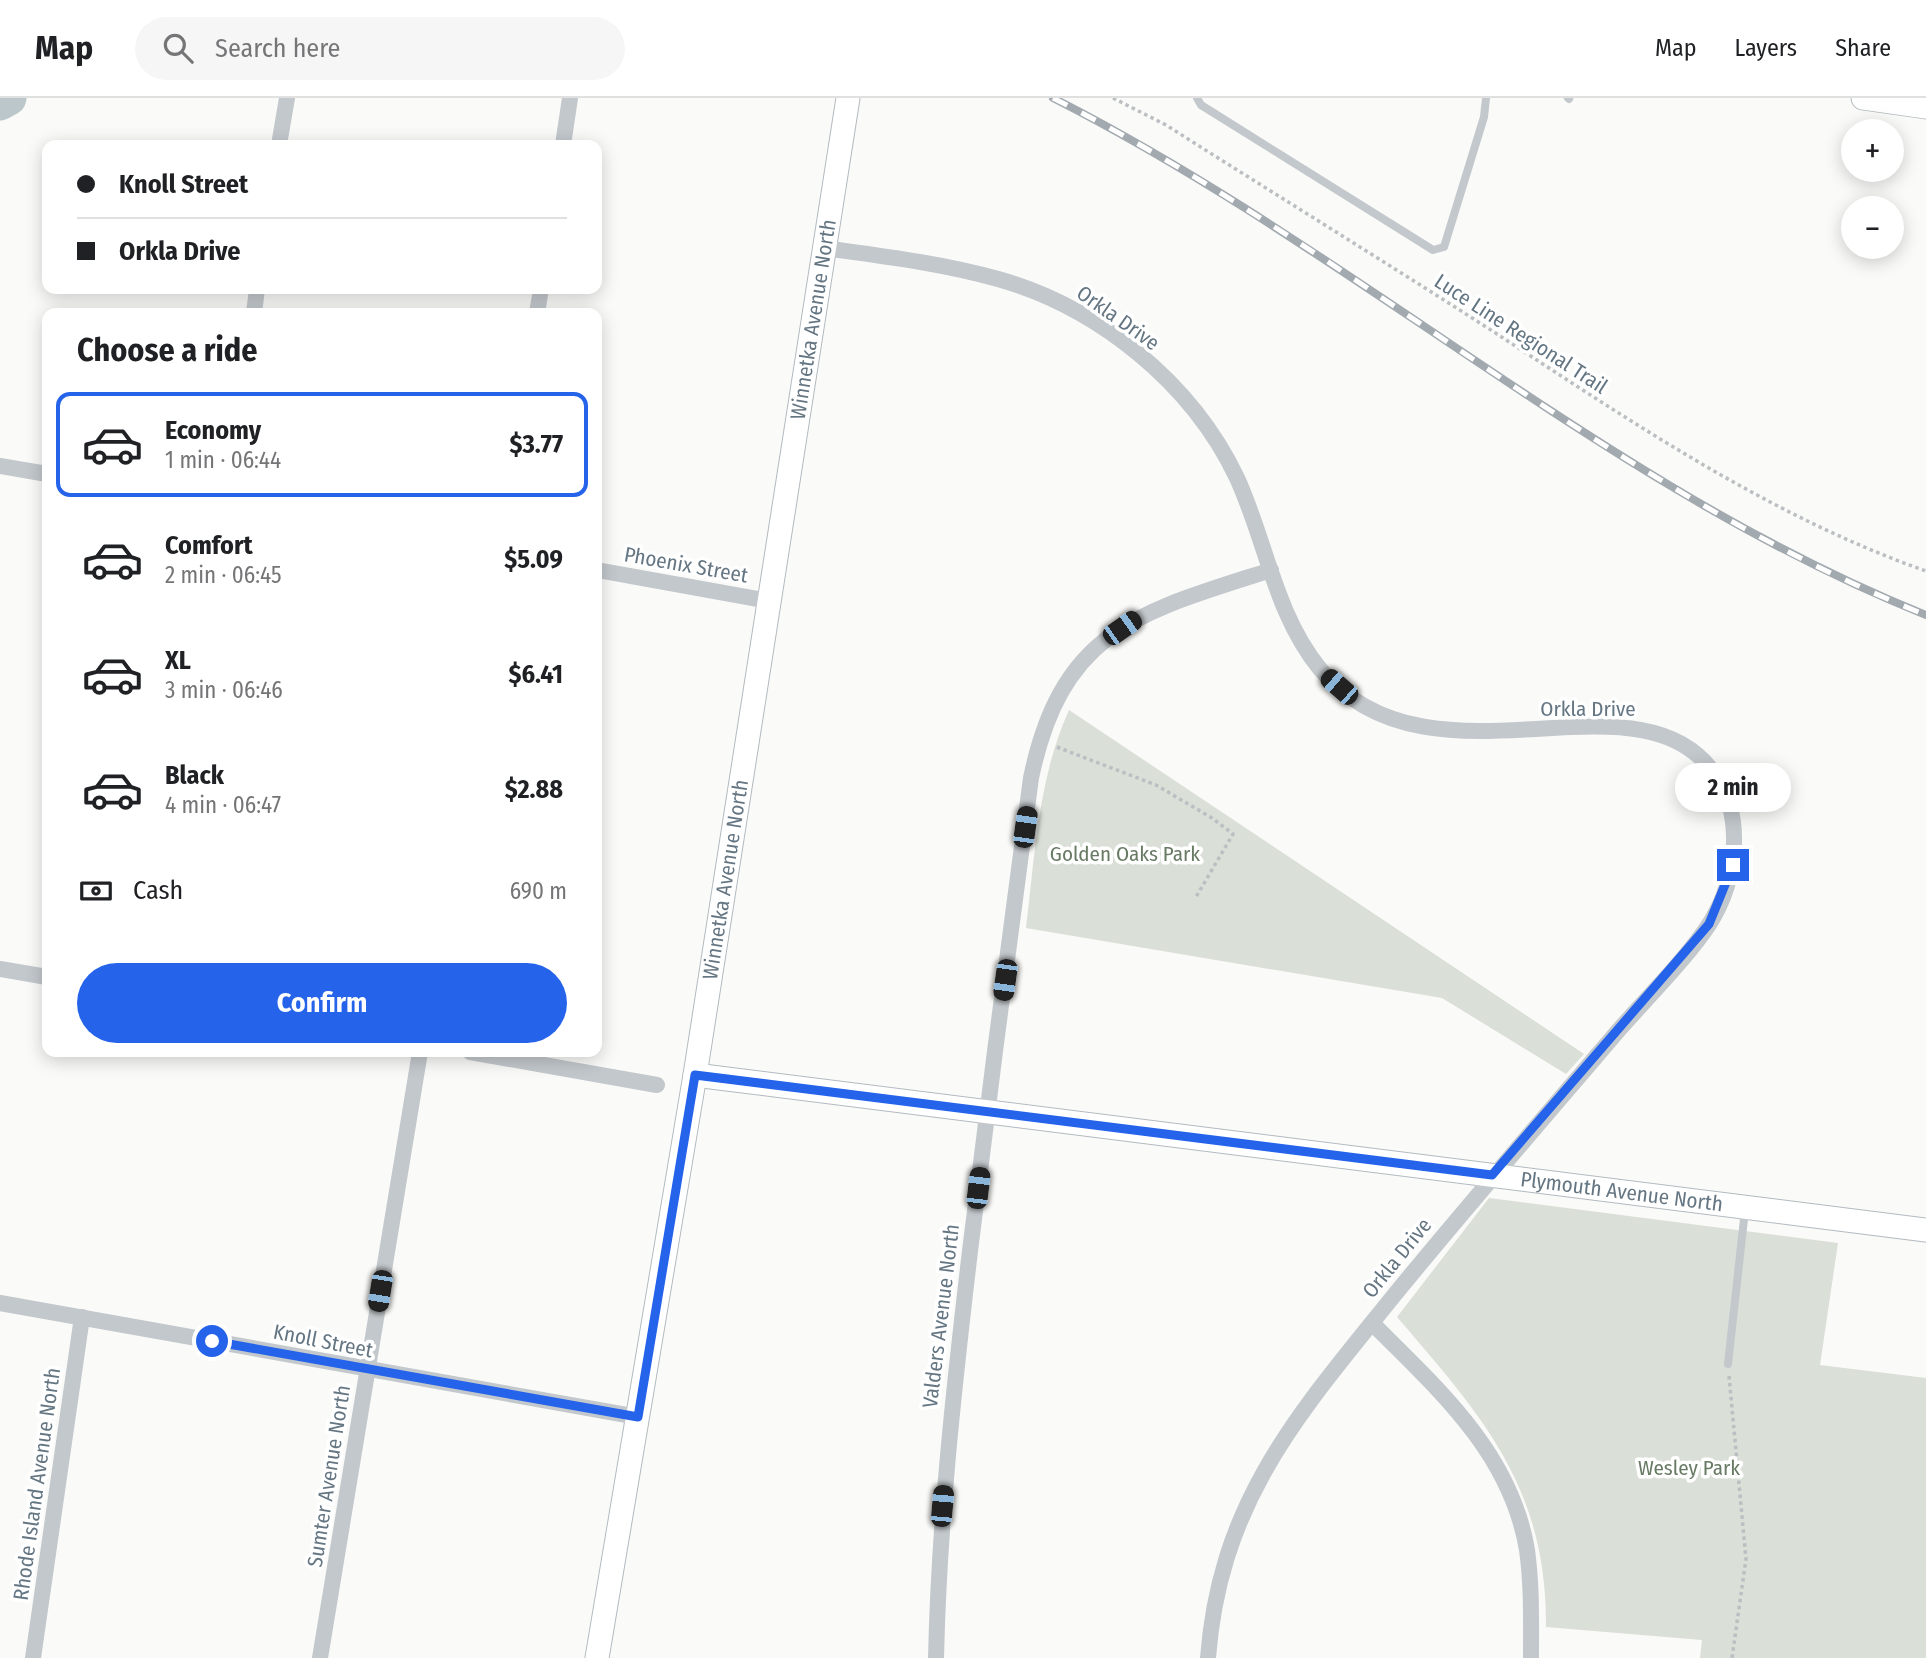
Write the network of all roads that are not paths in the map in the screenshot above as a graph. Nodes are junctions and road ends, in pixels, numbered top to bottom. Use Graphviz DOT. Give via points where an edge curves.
graph roads {
  1 [pos="287,98"];
  2 [pos="570,98"];
  3 [pos="848,98"];
  4 [pos="1197,98"];
  5 [pos="1486,98"];
  6 [pos="1863,98"];
  7 [pos="1897,100"];
  8 [pos="1926,107"];
  9 [pos="280,140"];
  10 [pos="564,140"];
  11 [pos="824,248"];
  12 [pos="0,466"];
  13 [pos="42,473"];
  14 [pos="1271,570"];
  15 [pos="602,571"];
  16 [pos="769,601"];
  17 [pos="0,969"];
  18 [pos="42,976"];
  19 [pos="419,1057"];
  20 [pos="498,1057"];
  21 [pos="695,1075"];
  22 [pos="657,1085"];
  23 [pos="988,1110"];
  24 [pos="1492,1175"];
  25 [pos="1745,1207"];
  26 [pos="1926,1230"];
  27 [pos="0,1303"];
  28 [pos="82,1317"];
  29 [pos="1372,1323"];
  30 [pos="1728,1364"];
  31 [pos="367,1371"];
  32 [pos="638,1417"];
  33 [pos="33,1658"];
  34 [pos="320,1658"];
  35 [pos="597,1658"];
  36 [pos="936,1658"];
  37 [pos="1208,1658"];
  38 [pos="1531,1658"];
  1 -- 9 [label="street"];
  2 -- 10 [label="street"];
  3 -- 11 [label="main road, Winnetka Avenue North"];
  4 -- 5 [label="lane" via="1201,105 1433,250 1444,247"];
  6 -- 7 [label="main road"];
  7 -- 8 [label="main road"];
  11 -- 14 [label="street, Orkla Drive" via="999,279 1049,297 1128,346 1176,390 1211,432 1237,480"];
  11 -- 16 [label="main road, Winnetka Avenue North"];
  12 -- 13 [label="street"];
  14 -- 23 [label="street, Valders Avenue North" via="1139,616 1105,639 1054,701 1031,778"];
  14 -- 24 [label="street, Orkla Drive" via="1302,646 1325,676 1386,717 1416,728 1454,733 1640,728 1670,738 1697,756 1716,774 1729,803 1733,865 1709,924"];
  15 -- 16 [label="street, Phoenix Street"];
  16 -- 21 [label="main road, Winnetka Avenue North"];
  17 -- 18 [label="street"];
  19 -- 31 [label="street, Sumter Avenue North"];
  20 -- 22 [label="street"];
  21 -- 23 [label="main road, Plymouth Avenue North"];
  21 -- 32 [label="main road, Winnetka Avenue North"];
  23 -- 24 [label="main road, Plymouth Avenue North"];
  23 -- 36 [label="street, Valders Avenue North" via="950,1424"];
  24 -- 25 [label="main road, Plymouth Avenue North"];
  24 -- 29 [label="street, Orkla Drive"];
  25 -- 26 [label="main road, Plymouth Avenue North"];
  25 -- 30 [label="lane"];
  27 -- 28 [label="street, Knoll Street"];
  28 -- 31 [label="street, Knoll Street"];
  28 -- 33 [label="street, Rhode Island Avenue North"];
  29 -- 37 [label="street, Orkla Drive" via="1307,1403 1251,1492 1226,1553 1211,1613"];
  29 -- 38 [label="street" via="1471,1426 1500,1470 1527,1550"];
  31 -- 32 [label="street, Knoll Street"];
  31 -- 34 [label="street, Sumter Avenue North"];
  32 -- 35 [label="main road, Winnetka Avenue North"];
}
